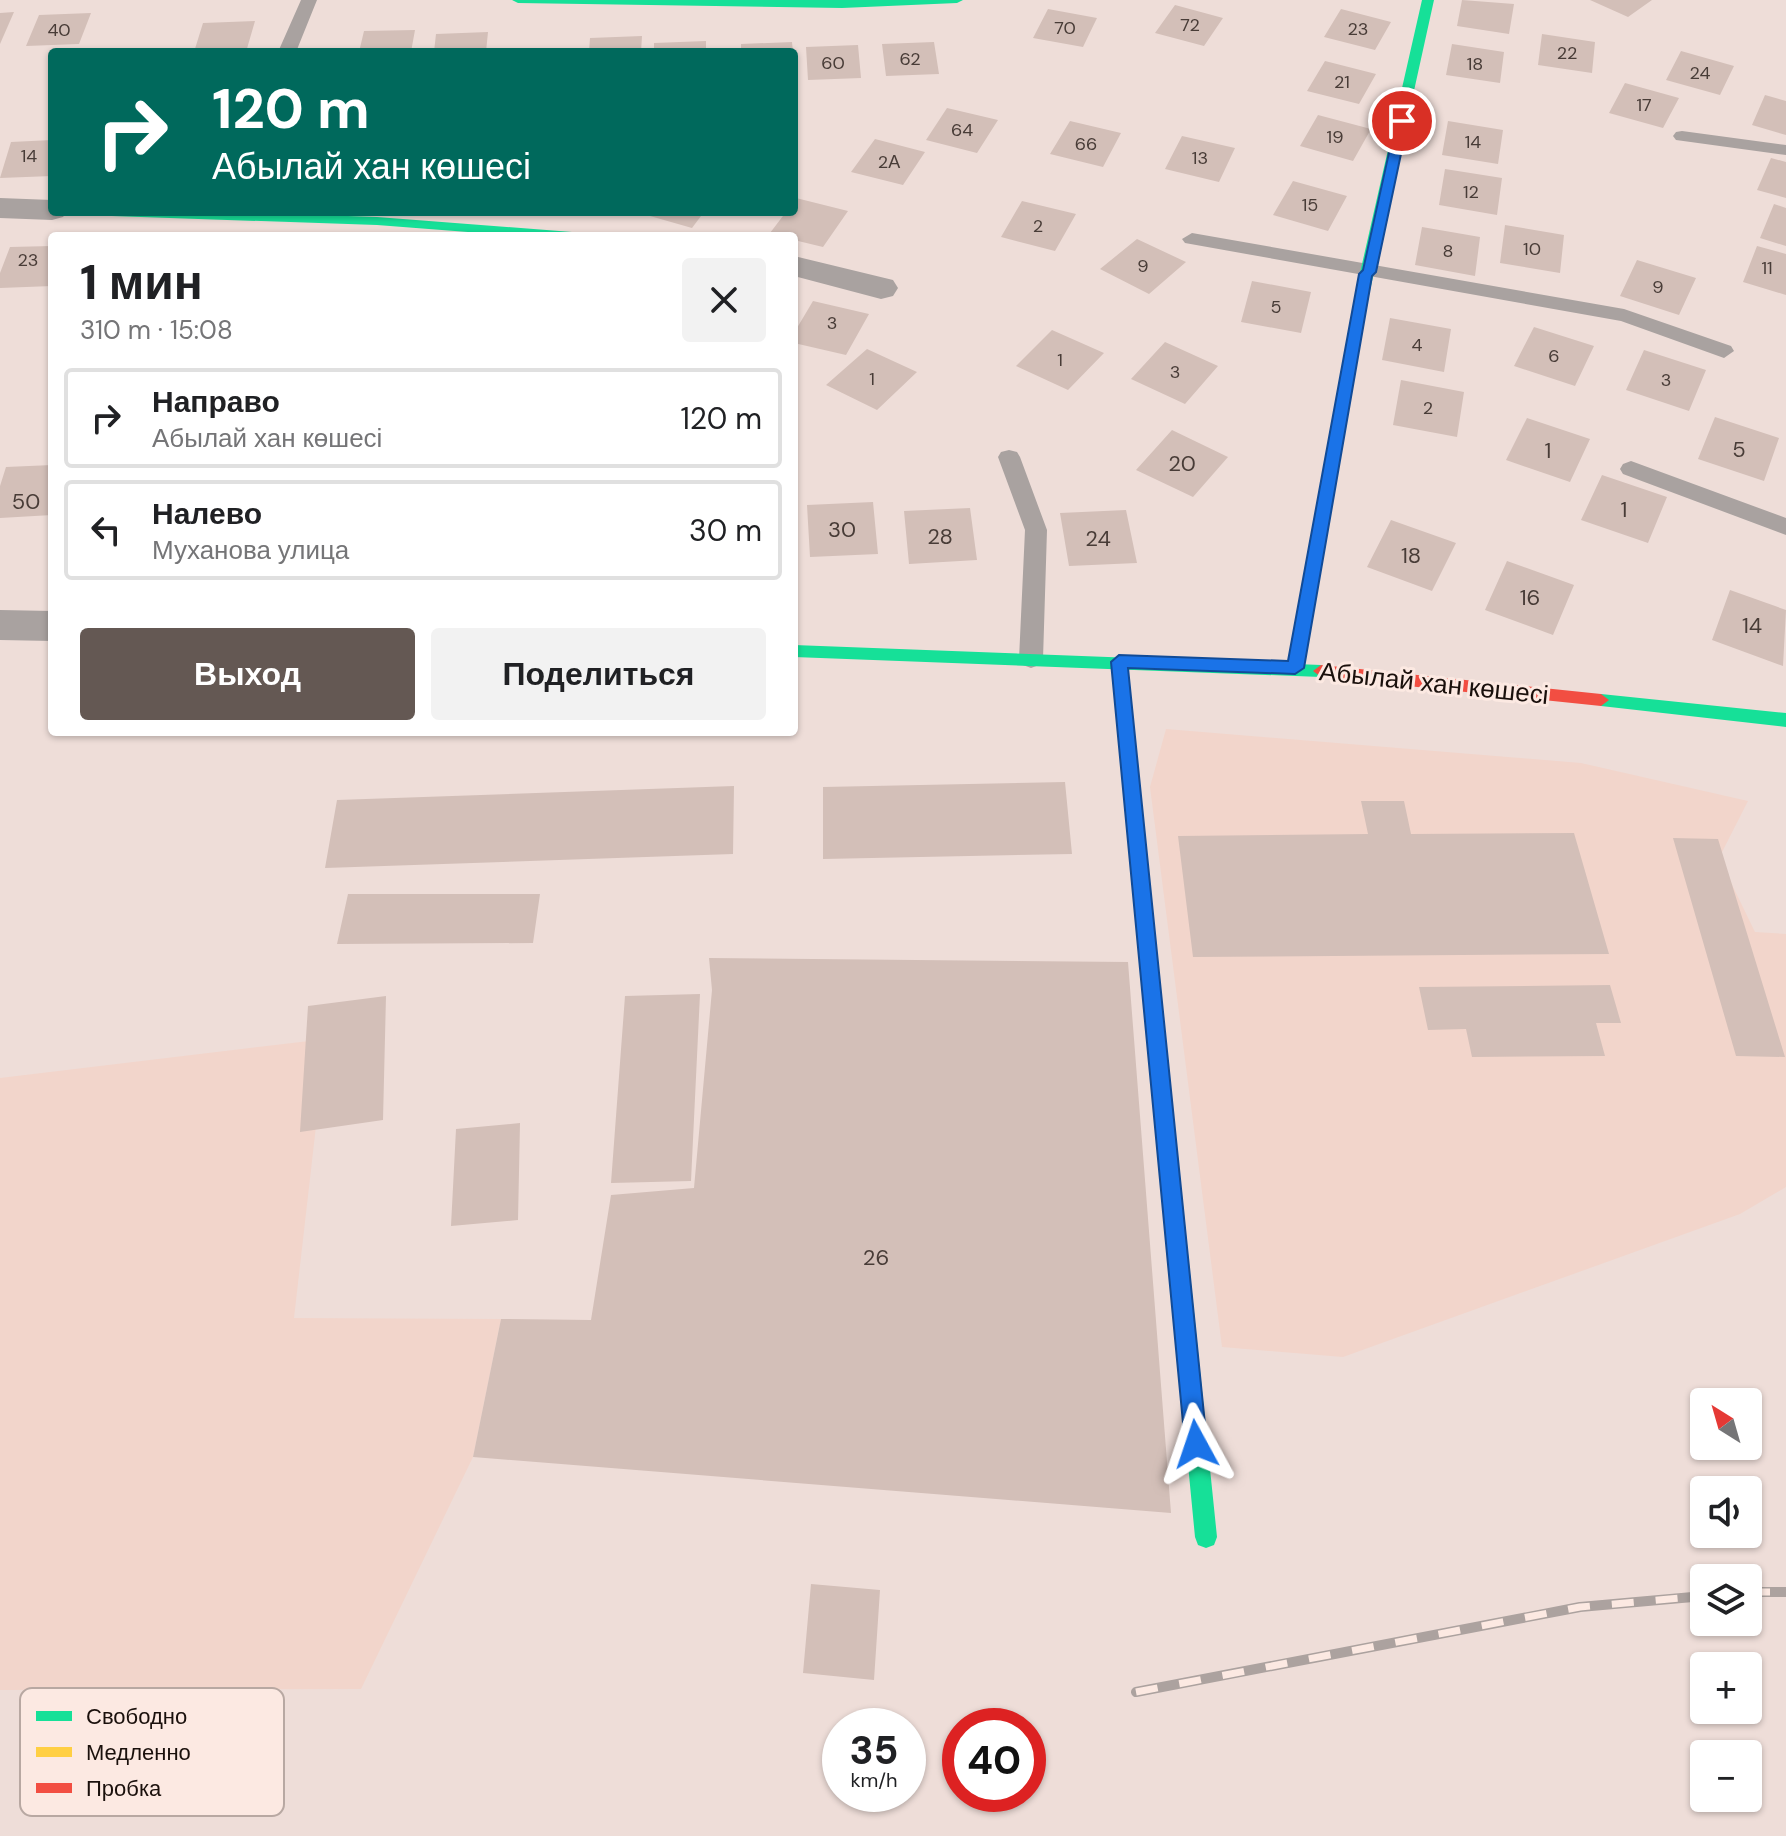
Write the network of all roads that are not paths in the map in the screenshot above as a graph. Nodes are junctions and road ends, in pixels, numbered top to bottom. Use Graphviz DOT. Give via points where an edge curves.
graph roads {
  1 [pos="309,0"];
  2 [pos="518,0"];
  3 [pos="957,0"];
  4 [pos="1428,0"];
  5 [pos="289,48"];
  6 [pos="1682,136"];
  7 [pos="1786,150"];
  8 [pos="0,208"];
  9 [pos="48,210"];
  10 [pos="246,216"];
  11 [pos="460,232"];
  12 [pos="1192,239"];
  13 [pos="798,267"];
  14 [pos="1369,272"];
  15 [pos="881,288"];
  16 [pos="1724,351"];
  17 [pos="1009,457"];
  18 [pos="1631,469"];
  19 [pos="1786,527"];
  20 [pos="0,625"];
  21 [pos="48,626"];
  22 [pos="798,651"];
  23 [pos="1031,659"];
  24 [pos="1119,662"];
  25 [pos="1295,668"];
  26 [pos="1786,720"];
  27 [pos="1206,1537"];
  1 -- 5 [label="lane"];
  2 -- 3 [label="street" via="842,5"];
  4 -- 14 [label="street"];
  6 -- 7 [label="lane"];
  8 -- 9 [label="street"];
  10 -- 11 [label="street"];
  12 -- 14 [label="lane"];
  13 -- 15 [label="street"];
  14 -- 16 [label="lane" via="1624,315"];
  14 -- 25 [label="street"];
  17 -- 23 [label="lane" via="1036,530"];
  18 -- 19 [label="lane"];
  20 -- 21 [label="street"];
  22 -- 23 [label="street, Абылай хан көшесі"];
  23 -- 24 [label="street, Абылай хан көшесі"];
  24 -- 25 [label="street, Абылай хан көшесі"];
  24 -- 27 [label="street"];
  25 -- 26 [label="street, Абылай хан көшесі"];
}
